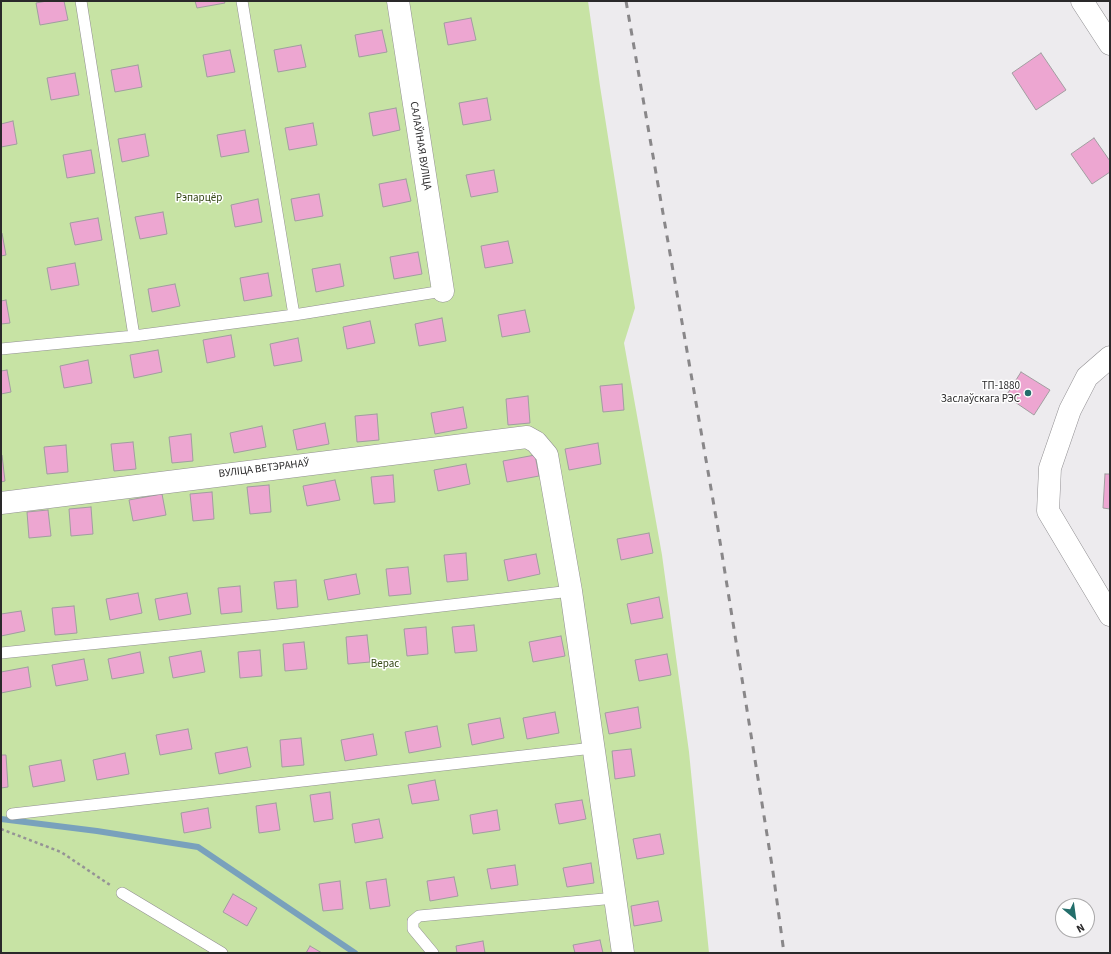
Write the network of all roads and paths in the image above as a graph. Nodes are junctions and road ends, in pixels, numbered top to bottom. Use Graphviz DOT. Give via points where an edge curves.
graph roads {
  1 [pos="80,1"];
  2 [pos="242,1"];
  3 [pos="398,1"];
  4 [pos="1082,1"];
  5 [pos="1110,44"];
  6 [pos="443,291"];
  7 [pos="294,315"];
  8 [pos="134,336"];
  9 [pos="1,349"];
  10 [pos="1110,357"];
  11 [pos="1,503"];
  12 [pos="571,591"];
  13 [pos="1110,615"];
  14 [pos="1,653"];
  15 [pos="593,748"];
  16 [pos="12,814"];
  17 [pos="1,829"];
  18 [pos="122,893"];
  19 [pos="615,898"];
  20 [pos="222,953"];
  21 [pos="433,953"];
  22 [pos="623,953"];
  1 -- 8 [label="lane"];
  2 -- 7 [label="lane"];
  3 -- 6 [label="street, САЛАЎІНАЯ ВУЛІЦА"];
  4 -- 5 [label="street"];
  6 -- 7 [label="lane"];
  7 -- 8 [label="lane"];
  8 -- 9 [label="lane"];
  10 -- 13 [label="street" via="1087,378 1070,410 1050,468 1048,511"];
  11 -- 12 [label="street, ВУЛІЦА ВЕТЭРАНАЎ" via="527,437 536,442 547,455"];
  12 -- 14 [label="lane" via="278,625"];
  12 -- 15 [label="street"];
  15 -- 16 [label="lane"];
  15 -- 19 [label="street"];
  17 -- 18 [label="path" via="61,852"];
  18 -- 20 [label="lane"];
  19 -- 21 [label="lane" via="419,916 413,921 414,929"];
  19 -- 22 [label="street"];
}
